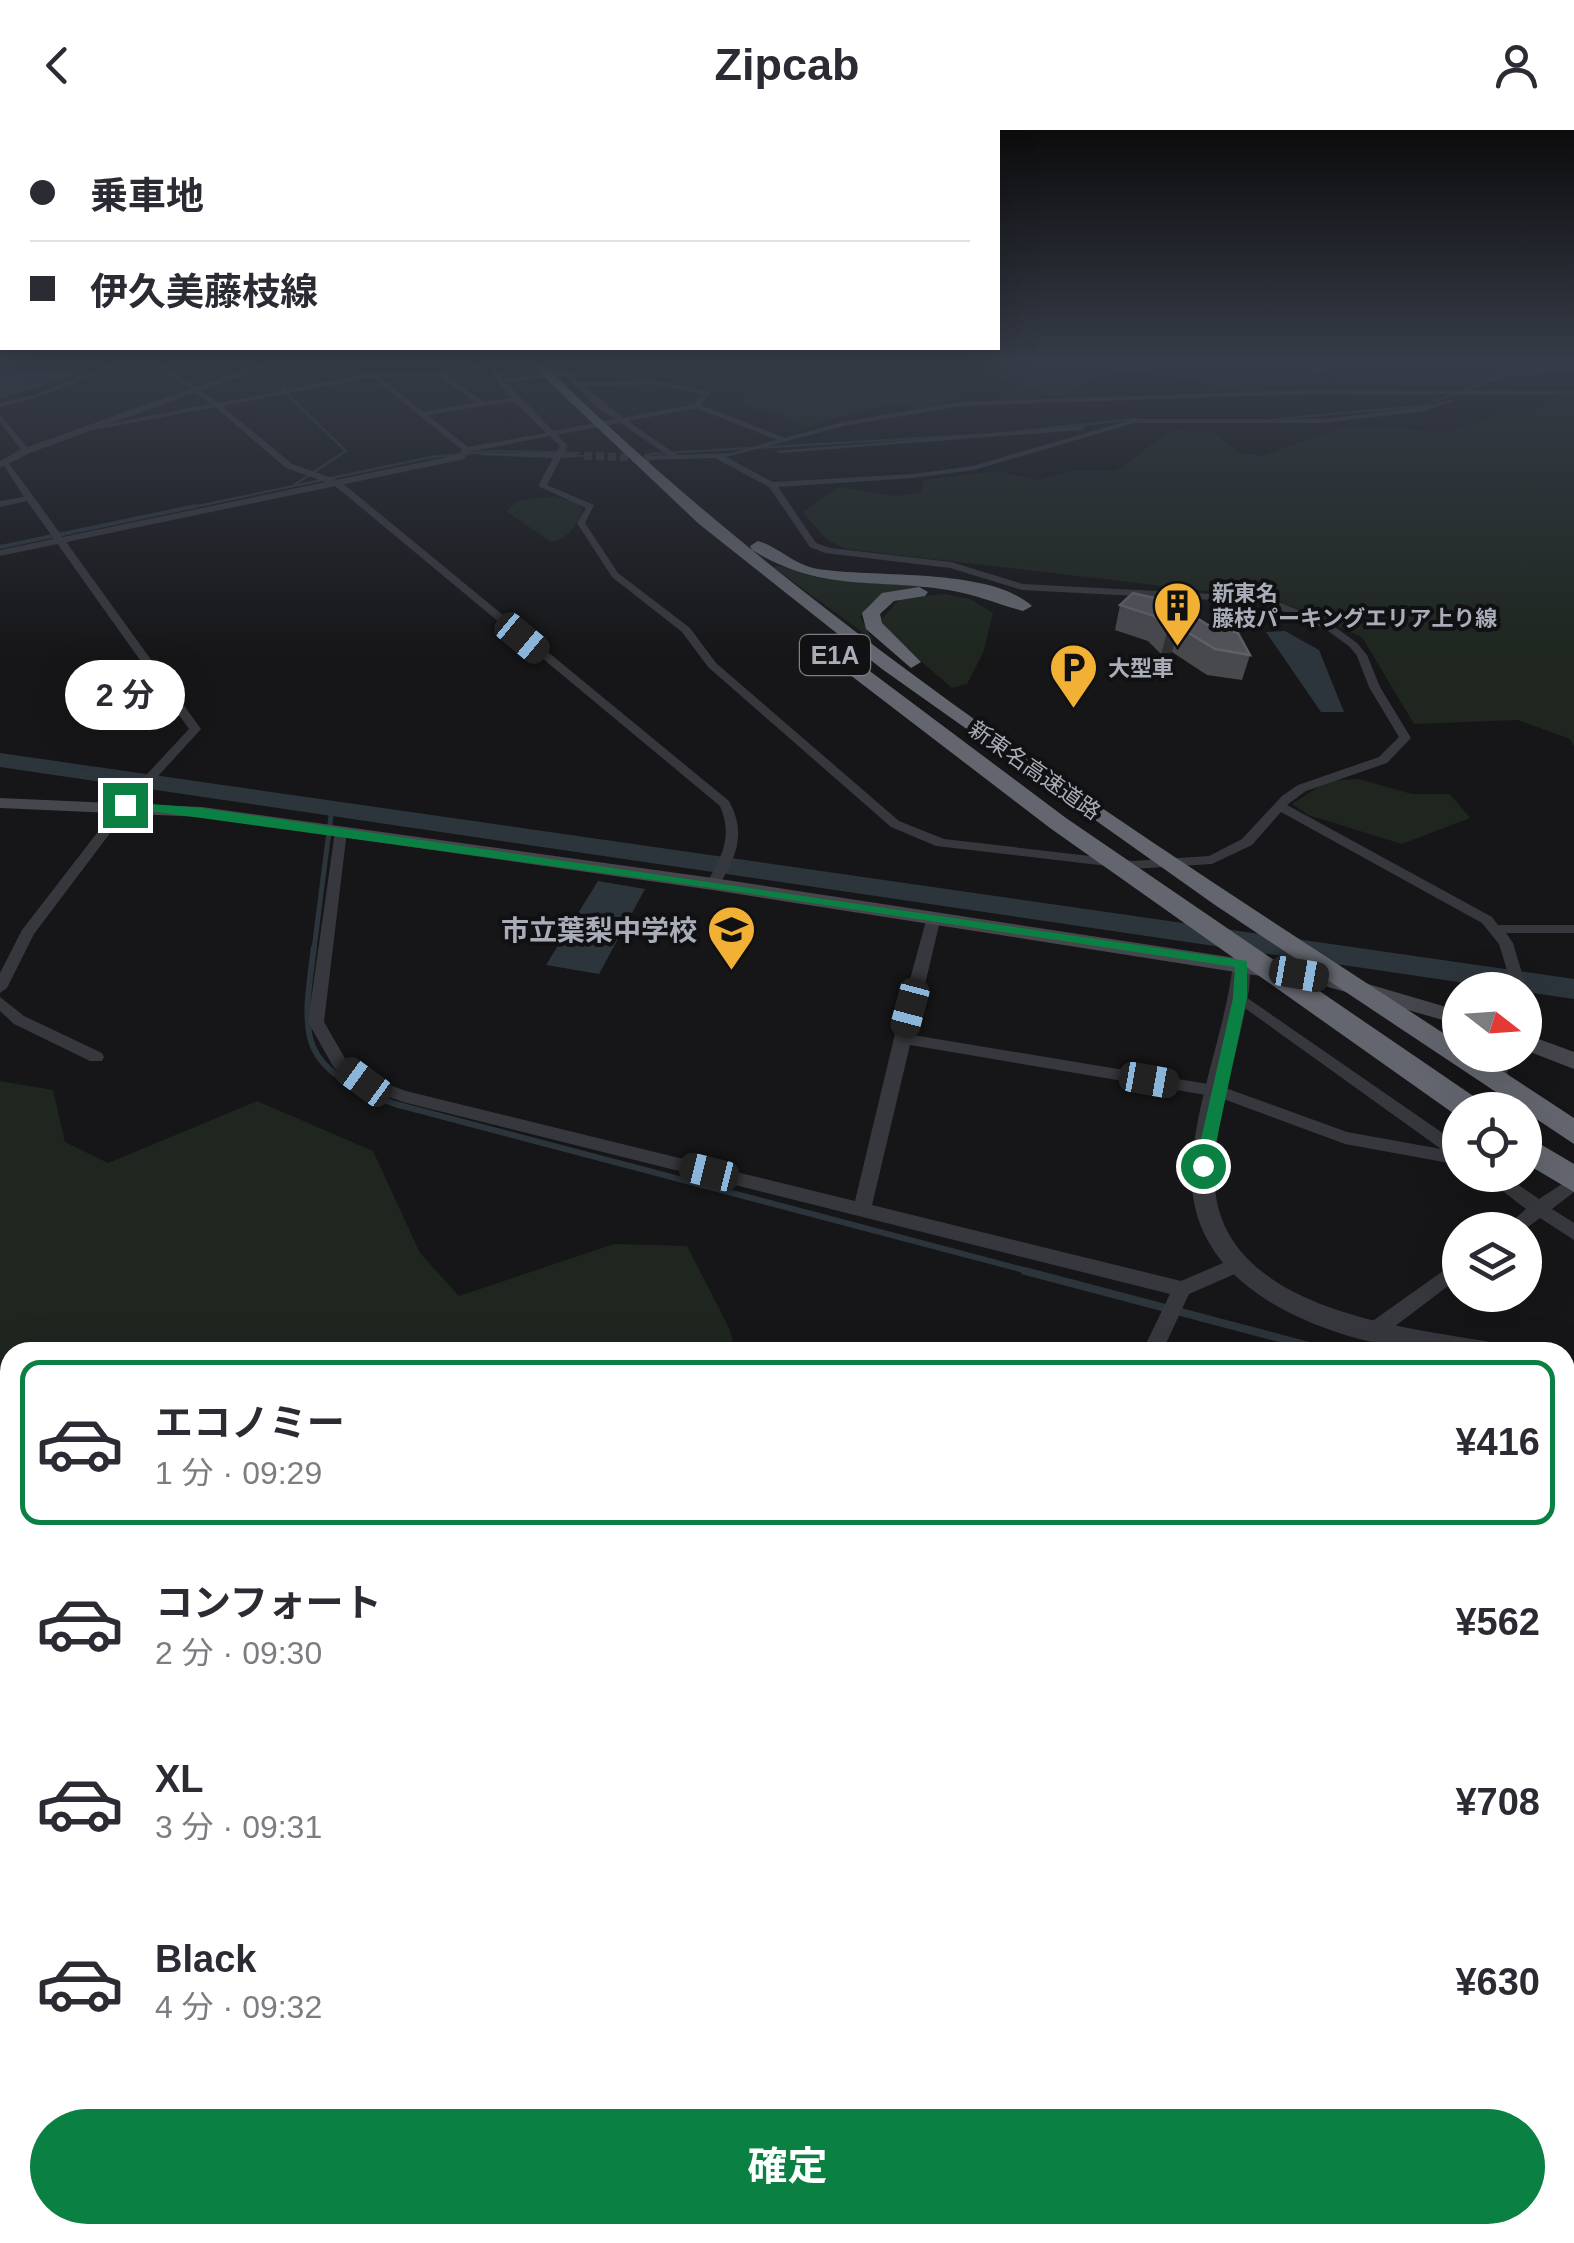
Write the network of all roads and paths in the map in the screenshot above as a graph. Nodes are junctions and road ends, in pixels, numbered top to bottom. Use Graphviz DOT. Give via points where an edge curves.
graph roads {
  1 [pos="280,459"];
  2 [pos="443,459"];
  3 [pos="557,459"];
  4 [pos="641,459"];
  5 [pos="722,459"];
  6 [pos="1000,459"];
  7 [pos="2,464"];
  8 [pos="660,478"];
  9 [pos="336,482"];
  10 [pos="772,485"];
  11 [pos="30,498"];
  12 [pos="0,504"];
  13 [pos="60,541"];
  14 [pos="0,553"];
  15 [pos="1023,606"];
  16 [pos="1000,615"];
  17 [pos="824,646"];
  18 [pos="1015,756"];
  19 [pos="128,802"];
  20 [pos="0,803"];
  21 [pos="1280,806"];
  22 [pos="341,831"];
  23 [pos="713,884"];
  24 [pos="934,917"];
  25 [pos="1498,929"];
  26 [pos="1574,929"];
  27 [pos="1242,964"];
  28 [pos="1515,972"];
  29 [pos="0,988"];
  30 [pos="1240,998"];
  31 [pos="0,1002"];
  32 [pos="1442,1012"];
  33 [pos="902,1038"];
  34 [pos="1542,1049"];
  35 [pos="96,1056"];
  36 [pos="1574,1061"];
  37 [pos="1500,1072"];
  38 [pos="1220,1092"];
  39 [pos="1446,1092"];
  40 [pos="1574,1119"];
  41 [pos="1574,1133"];
  42 [pos="1442,1143"];
  43 [pos="1442,1153"];
  44 [pos="1542,1159"];
  45 [pos="1574,1182"];
  46 [pos="1516,1192"];
  47 [pos="1540,1208"];
  48 [pos="862,1210"];
  49 [pos="1535,1212"];
  50 [pos="1574,1233"];
  51 [pos="1237,1264"];
  52 [pos="1442,1281"];
  53 [pos="1182,1290"];
  54 [pos="1371,1334"];
  55 [pos="1157,1342"];
  56 [pos="1422,1342"];
  1 -- 9 [label="street"];
  2 -- 9 [label="street"];
  3 -- 21 [label="street" via="542,486 590,507 582,523 586,536 615,576 686,630 712,665 838,777 911,832 960,848 1181,863 1230,853"];
  4 -- 8 [label="highway"];
  5 -- 10 [label="street"];
  6 -- 10 [label="street" via="952,472"];
  7 -- 11 [label="street"];
  8 -- 15 [label="highway" via="792,567 952,583"];
  8 -- 18 [label="highway, 新東名高速道路 / E1A" via="786,590"];
  9 -- 13 [label="street"];
  9 -- 23 [label="street" via="725,804 737,827"];
  10 -- 21 [label="street" via="813,544 828,551 951,565 1022,587 1264,601 1338,634 1360,652 1404,738 1383,760 1322,778"];
  11 -- 12 [label="street"];
  11 -- 13 [label="street"];
  13 -- 14 [label="street"];
  13 -- 19 [label="street" via="195,729"];
  16 -- 18 [label="highway" via="996,607 946,590 888,596 872,613 887,640"];
  17 -- 39 [label="highway, 新東名高速道路 / E1A" via="1058,823"];
  18 -- 41 [label="highway, 新東名高速道路 / E1A"];
  19 -- 20 [label="main road"];
  19 -- 22 [label="main road"];
  19 -- 29 [label="street" via="28,932"];
  21 -- 25 [label="street"];
  22 -- 23 [label="main road"];
  22 -- 48 [label="street" via="316,1022 340,1064 364,1082"];
  23 -- 24 [label="main road"];
  24 -- 27 [label="main road"];
  24 -- 33 [label="street"];
  25 -- 26 [label="street"];
  25 -- 28 [label="street"];
  27 -- 30 [label="street"];
  27 -- 32 [label="main road" via="1356,986"];
  30 -- 38 [label="street"];
  30 -- 42 [label="street"];
  31 -- 35 [label="street" via="19,1020"];
  33 -- 38 [label="street"];
  33 -- 48 [label="street"];
  34 -- 36 [label="main road"];
  37 -- 40 [label="street" via="1509,1087"];
  38 -- 43 [label="street" via="1345,1138"];
  38 -- 51 [label="street" via="1202,1198 1213,1235"];
  44 -- 45 [label="highway"];
  45 -- 47 [label="street"];
  46 -- 47 [label="street"];
  47 -- 49 [label="street"];
  47 -- 50 [label="street"];
  48 -- 53 [label="street"];
  51 -- 53 [label="street"];
  51 -- 54 [label="street" via="1280,1295"];
  52 -- 54 [label="street"];
  53 -- 55 [label="street"];
  54 -- 56 [label="street"];
}
